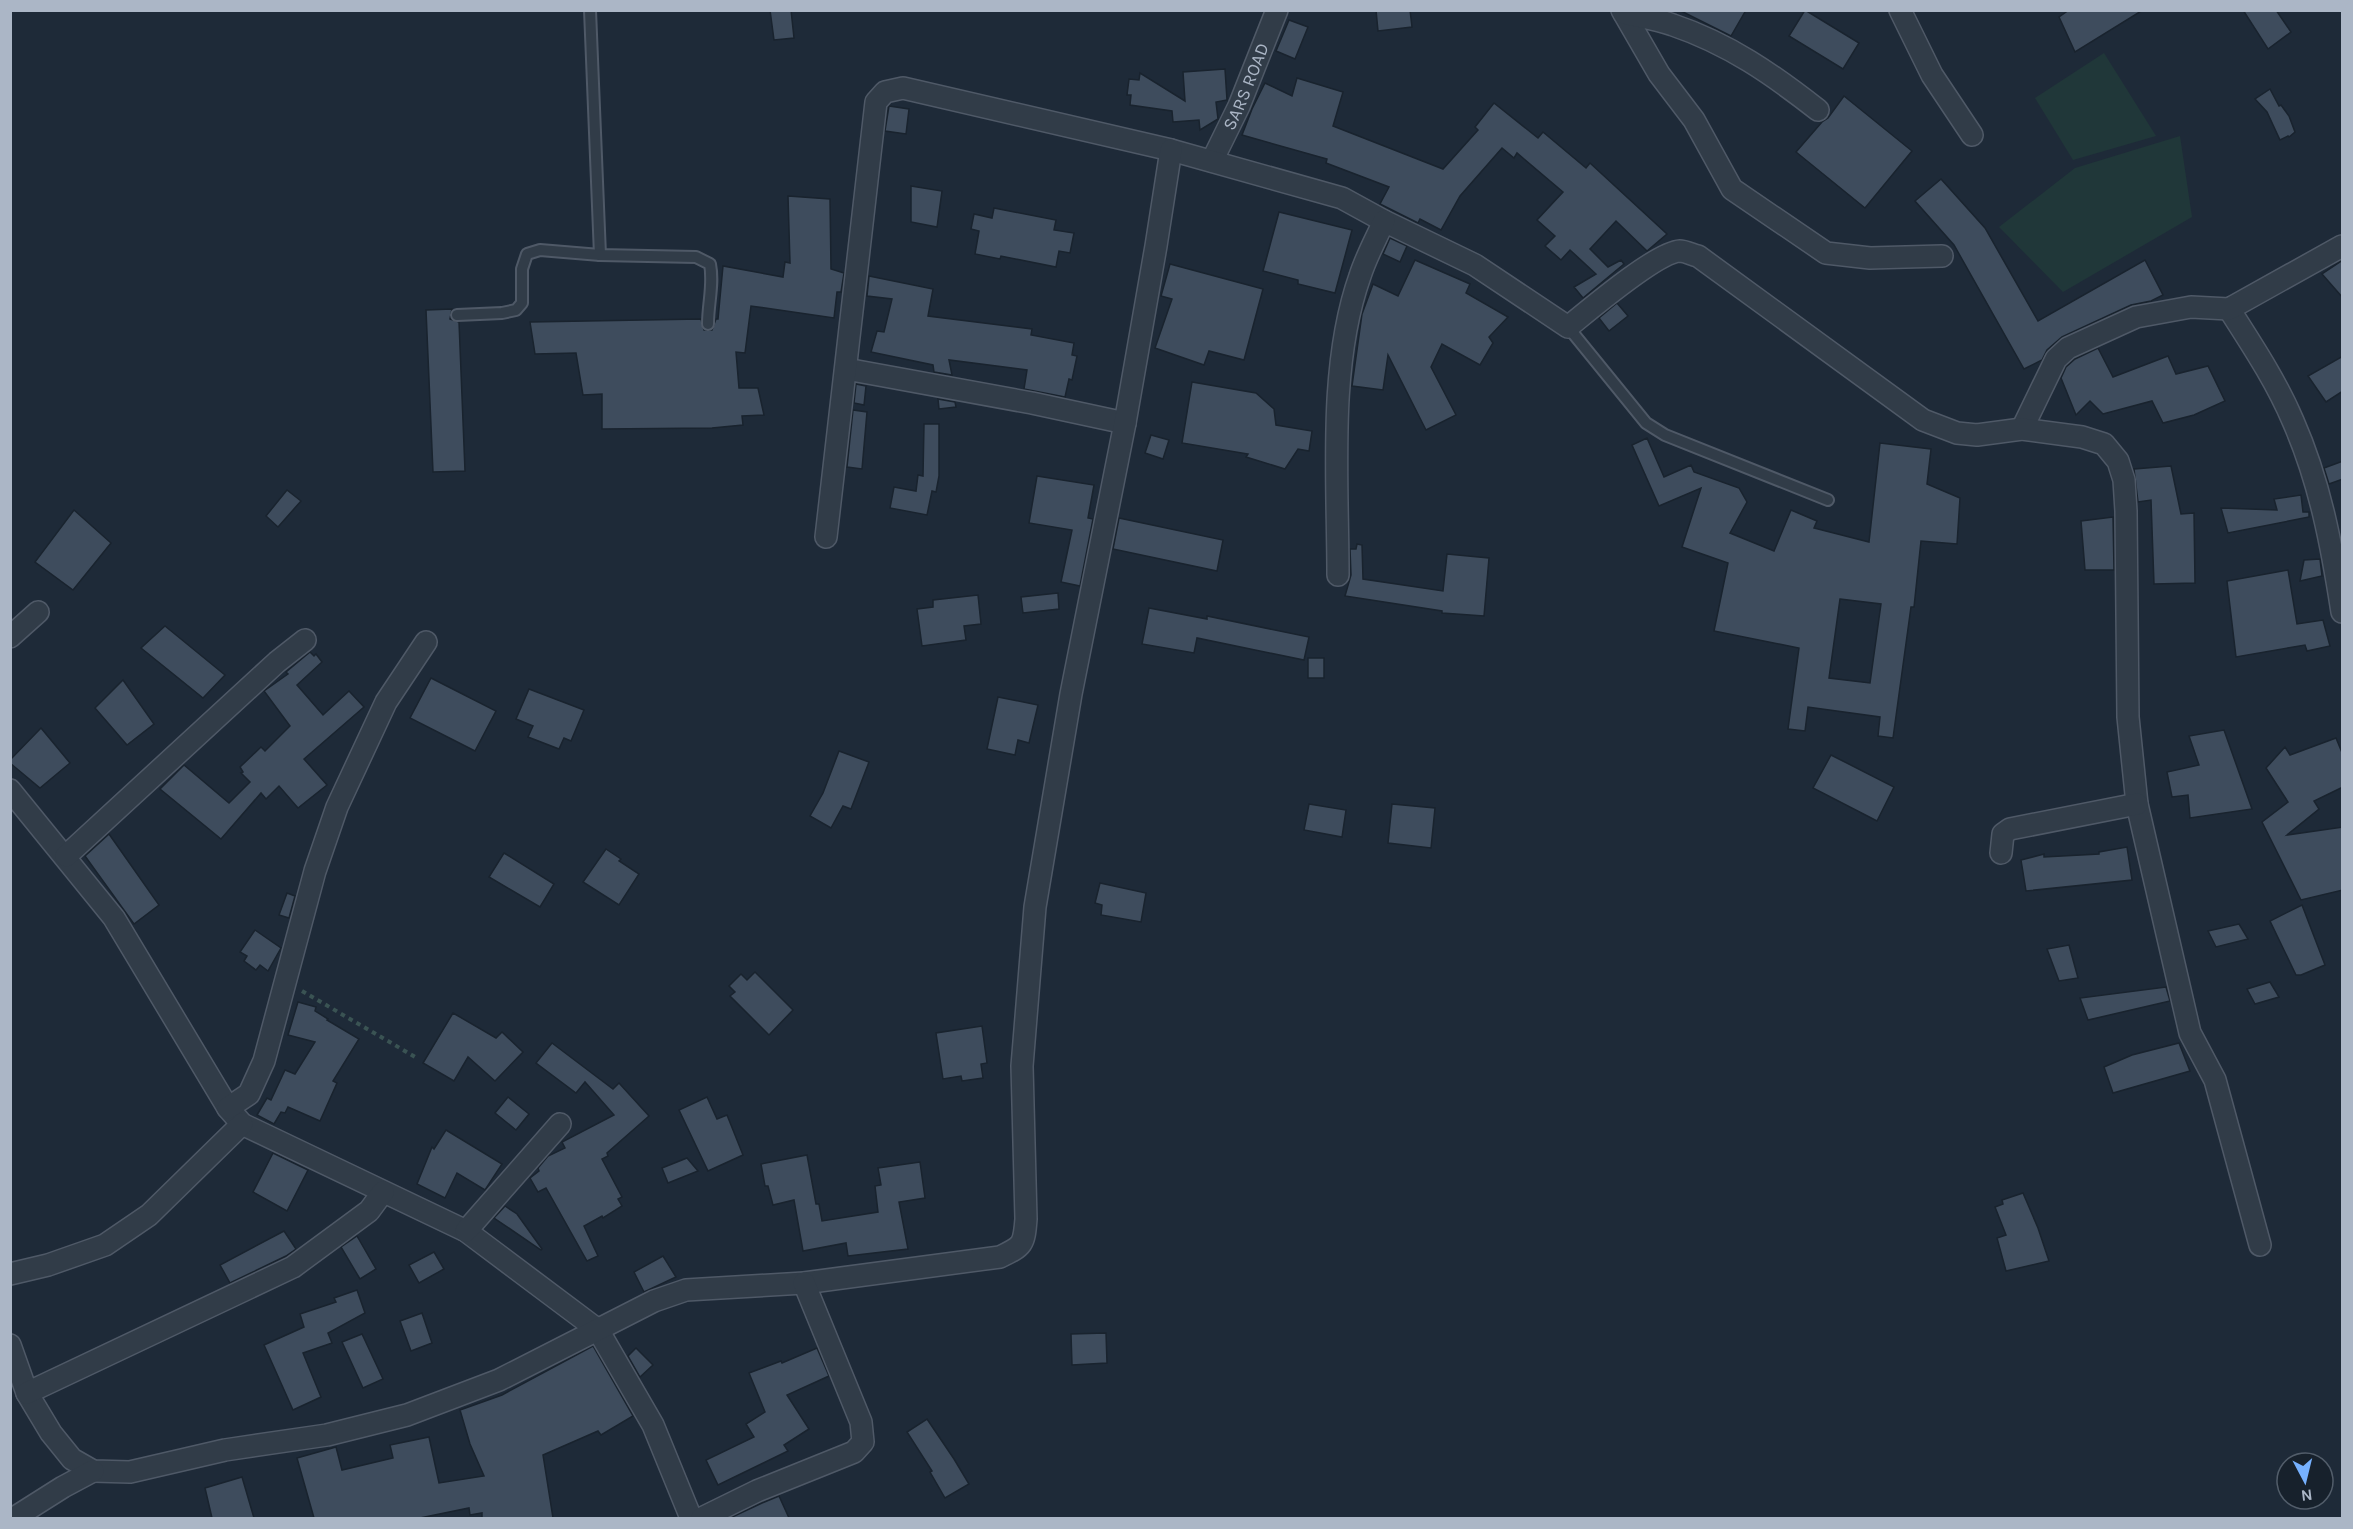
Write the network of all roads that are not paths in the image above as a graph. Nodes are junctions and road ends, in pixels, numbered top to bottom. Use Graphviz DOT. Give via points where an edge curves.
graph roads {
  1 [pos="590,10"];
  2 [pos="1277,10"];
  3 [pos="1900,10"];
  4 [pos="1623,12"];
  5 [pos="1818,110"];
  6 [pos="1972,135"];
  7 [pos="1171,150"];
  8 [pos="1212,161"];
  9 [pos="1384,221"];
  10 [pos="2343,246"];
  11 [pos="600,255"];
  12 [pos="1942,256"];
  13 [pos="2229,309"];
  14 [pos="457,315"];
  15 [pos="708,324"];
  16 [pos="1568,327"];
  17 [pos="846,369"];
  18 [pos="1125,423"];
  19 [pos="2022,429"];
  20 [pos="1828,500"];
  21 [pos="826,537"];
  22 [pos="1338,575"];
  23 [pos="38,612"];
  24 [pos="2343,612"];
  25 [pos="10,637"];
  26 [pos="306,640"];
  27 [pos="426,642"];
  28 [pos="10,790"];
  29 [pos="2137,804"];
  30 [pos="2001,853"];
  31 [pos="66,856"];
  32 [pos="228,1108"];
  33 [pos="242,1124"];
  34 [pos="560,1124"];
  35 [pos="383,1192"];
  36 [pos="466,1231"];
  37 [pos="2260,1245"];
  38 [pos="10,1274"];
  39 [pos="804,1283"];
  40 [pos="598,1330"];
  41 [pos="10,1345"];
  42 [pos="27,1393"];
  43 [pos="93,1471"];
  44 [pos="14,1518"];
  45 [pos="691,1518"];
  46 [pos="702,1518"];
  1 -- 11 [label="lane"];
  2 -- 8 [label="street, SARS ROAD" via="1239,106"];
  3 -- 6 [label="street" via="1932,75"];
  4 -- 5 [label="street" via="1671,24 1730,49 1776,76"];
  4 -- 12 [label="street" via="1659,74 1694,120 1732,189 1827,253 1870,258"];
  7 -- 8 [label="street"];
  7 -- 17 [label="street" via="903,88 885,92 876,102"];
  7 -- 18 [label="street"];
  8 -- 9 [label="street" via="1342,198"];
  9 -- 16 [label="street" via="1475,265"];
  9 -- 22 [label="street" via="1360,276 1344,343 1339,405"];
  10 -- 13 [label="street"];
  11 -- 14 [label="lane" via="540,250 526,254 522,303 516,310"];
  11 -- 15 [label="lane" via="696,256 710,264 713,279"];
  13 -- 19 [label="street" via="2191,308 2136,317 2068,348 2056,358"];
  13 -- 24 [label="street" via="2260,357 2293,421 2330,535"];
  16 -- 19 [label="street" via="1662,257 1679,251 1698,256 1923,420 1957,433 1977,435"];
  16 -- 20 [label="lane" via="1646,423 1665,435"];
  17 -- 18 [label="street"];
  17 -- 21 [label="street"];
  18 -- 39 [label="street" via="1071,694 1035,906 1022,1066 1024,1241 1018,1249 1000,1257"];
  19 -- 29 [label="street" via="2104,444 2118,461 2124,480 2128,717"];
  23 -- 25 [label="street"];
  26 -- 31 [label="street" via="277,662"];
  27 -- 32 [label="street" via="386,702 337,807 315,871 264,1062 249,1094"];
  28 -- 31 [label="street"];
  29 -- 30 [label="street" via="2010,829 2003,834"];
  29 -- 37 [label="street" via="2190,1034 2215,1080"];
  31 -- 32 [label="street" via="114,918"];
  32 -- 33 [label="street"];
  33 -- 35 [label="street"];
  33 -- 38 [label="street" via="149,1215 105,1245"];
  34 -- 36 [label="street"];
  35 -- 36 [label="street"];
  35 -- 42 [label="street" via="369,1211 293,1267"];
  36 -- 40 [label="street"];
  39 -- 40 [label="street" via="686,1290 654,1301"];
  39 -- 46 [label="street" via="861,1422 863,1442 854,1452"];
  40 -- 43 [label="street" via="499,1380 407,1415 327,1435 225,1450 130,1472"];
  40 -- 45 [label="street" via="653,1425"];
  41 -- 42 [label="street"];
  42 -- 43 [label="street" via="72,1459"];
  43 -- 44 [label="street"];
}
